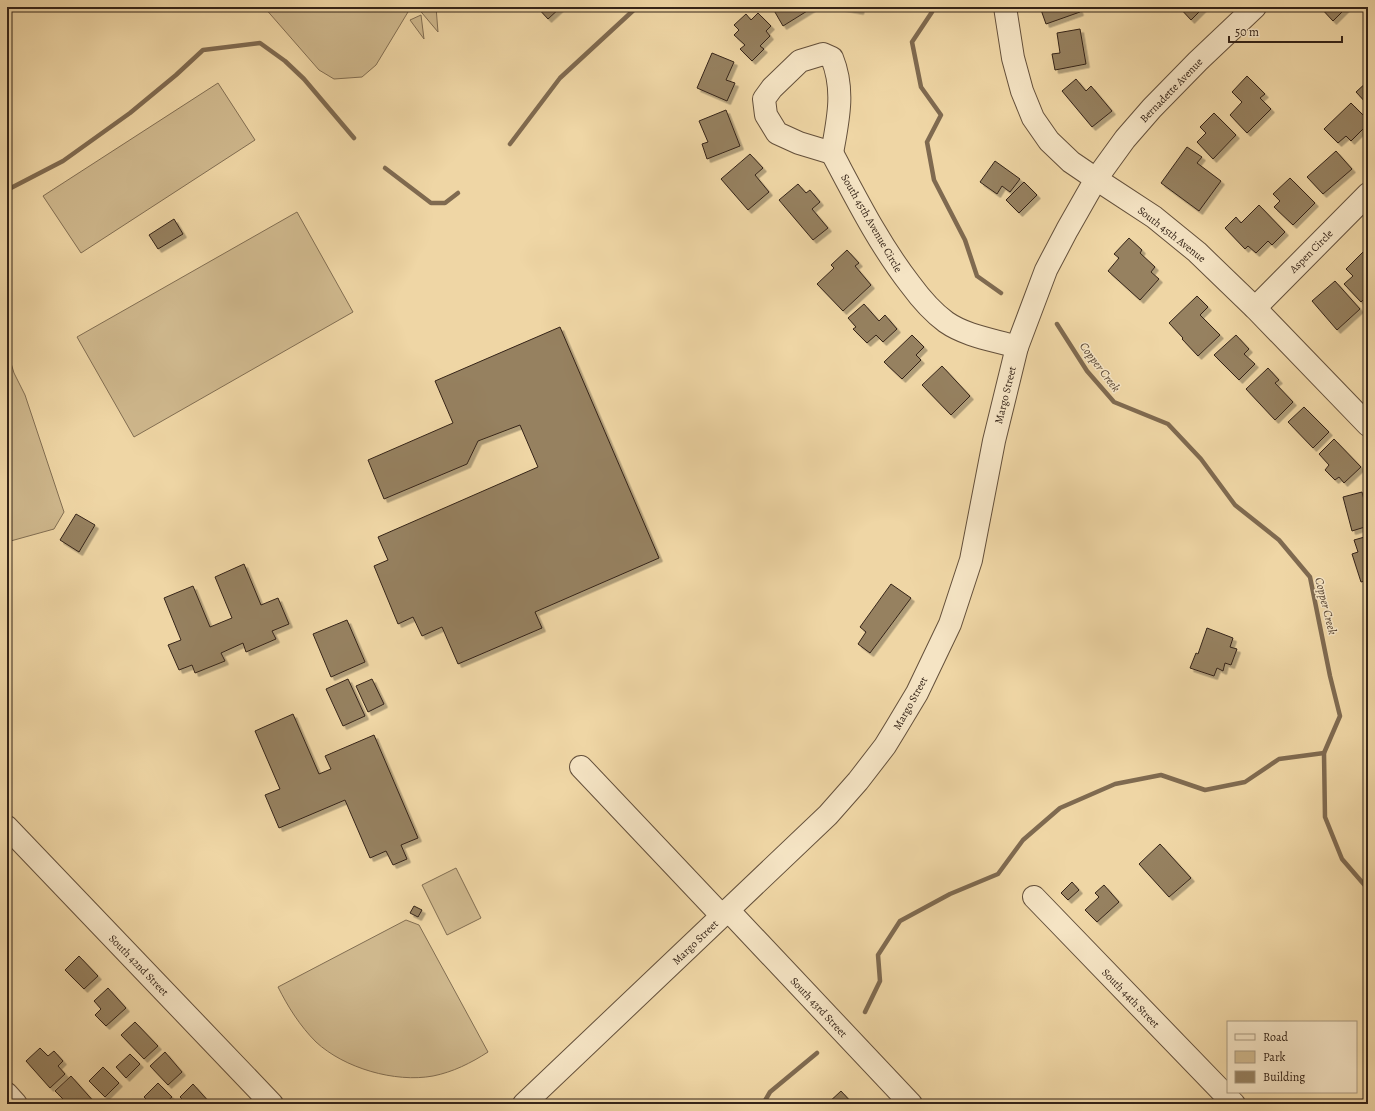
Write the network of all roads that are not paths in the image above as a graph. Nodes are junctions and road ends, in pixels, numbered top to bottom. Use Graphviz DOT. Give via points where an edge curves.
graph roads {
  1 [pos="1005,7"];
  2 [pos="1255,7"];
  3 [pos="832,153"];
  4 [pos="1096,180"];
  5 [pos="1368,194"];
  6 [pos="1255,308"];
  7 [pos="1017,348"];
  8 [pos="1368,425"];
  9 [pos="581,767"];
  10 [pos="7,827"];
  11 [pos="1034,897"];
  12 [pos="725,913"];
  13 [pos="7,1094"];
  14 [pos="1231,1101"];
  15 [pos="16,1104"];
  16 [pos="272,1104"];
  17 [pos="524,1104"];
  18 [pos="910,1104"];
  1 -- 4 [label="street, South 45th Avenue" via="1022,91 1033,118 1049,141 1071,162"];
  2 -- 4 [label="street, Bernadette Avenue" via="1152,108 1125,139"];
  3 -- 3 [label="street" via="839,112 840,86 832,58 823,54 800,61 764,99 766,115 777,133"];
  3 -- 7 [label="street, South 45th Avenue Circle" via="895,265 927,306 946,322 964,331"];
  4 -- 6 [label="street, South 45th Avenue" via="1173,232"];
  4 -- 7 [label="street, Margo Street" via="1046,270"];
  5 -- 6 [label="street, Aspen Circle"];
  6 -- 8 [label="street, South 45th Avenue"];
  7 -- 12 [label="street, Margo Street" via="994,441 971,560 950,624 917,693 885,746 858,781 828,815"];
  9 -- 12 [label="street, South 43rd Street"];
  10 -- 16 [label="street, South 42nd Street"];
  11 -- 14 [label="street, South 44th Street"];
  12 -- 17 [label="street, Margo Street"];
  12 -- 18 [label="street, South 43rd Street"];
  13 -- 15 [label="street"];
}
